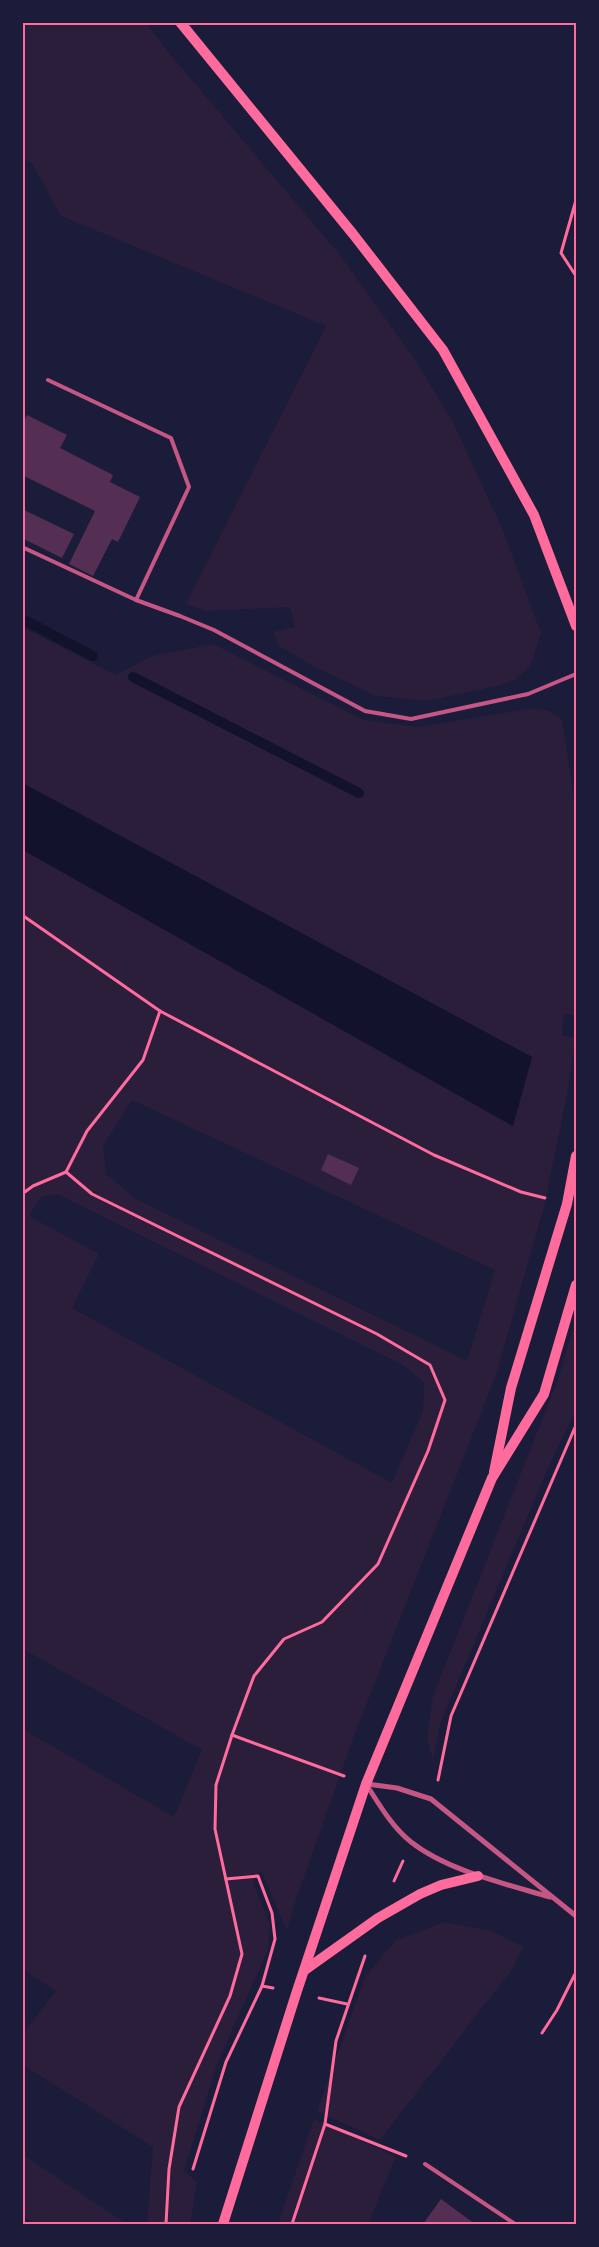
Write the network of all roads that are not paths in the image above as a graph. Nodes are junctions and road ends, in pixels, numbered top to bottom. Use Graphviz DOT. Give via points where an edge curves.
graph roads {
  1 [pos="180,22"];
  2 [pos="48,380"];
  3 [pos="22,547"];
  4 [pos="136,600"];
  5 [pos="576,626"];
  6 [pos="576,674"];
  7 [pos="576,1156"];
  8 [pos="576,1285"];
  9 [pos="492,1478"];
  10 [pos="366,1784"];
  11 [pos="478,1876"];
  12 [pos="552,1898"];
  13 [pos="576,1916"];
  14 [pos="304,1970"];
  15 [pos="425,2164"];
  16 [pos="223,2224"];
  17 [pos="515,2224"];
  1 -- 5 [label="main road" via="444,350 534,515"];
  2 -- 4 [label="lane" via="171,438 189,487"];
  3 -- 4 [label="lane"];
  4 -- 6 [label="lane" via="214,630 365,711 411,719 528,694"];
  7 -- 9 [label="main road" via="567,1204 511,1388"];
  8 -- 9 [label="main road" via="544,1394"];
  9 -- 10 [label="main road"];
  10 -- 11 [label="street" via="386,1815 411,1842"];
  10 -- 12 [label="street" via="396,1788 431,1799"];
  10 -- 14 [label="main road"];
  11 -- 12 [label="street"];
  11 -- 14 [label="main road" via="440,1885 420,1894 378,1918"];
  12 -- 13 [label="street"];
  14 -- 16 [label="main road"];
  15 -- 17 [label="lane"];
}
